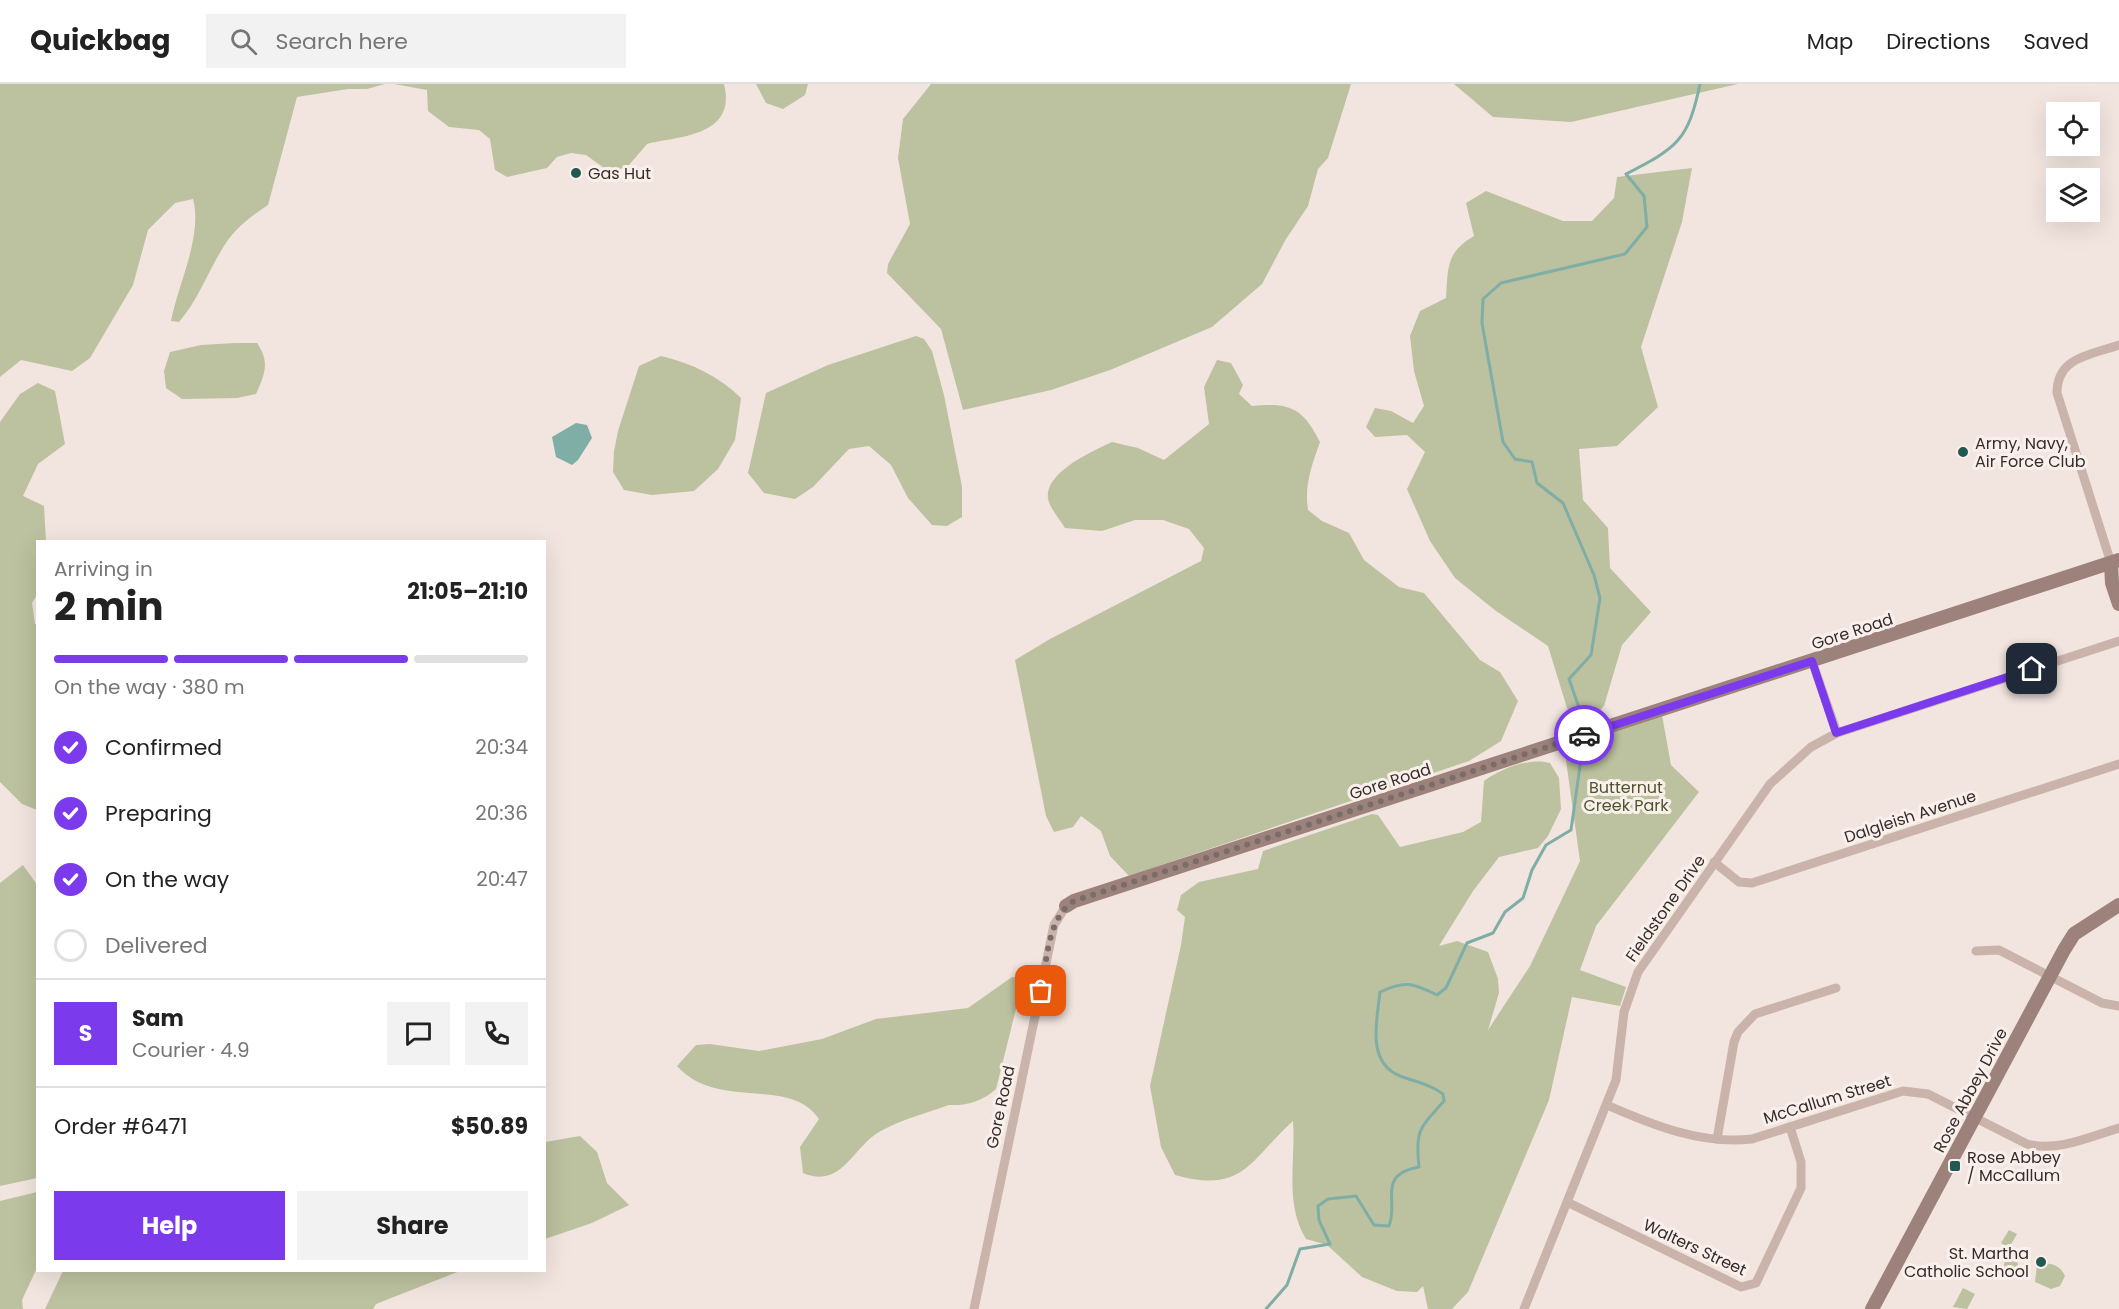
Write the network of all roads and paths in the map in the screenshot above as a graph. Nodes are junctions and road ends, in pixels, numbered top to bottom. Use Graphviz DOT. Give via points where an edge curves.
graph roads {
  1 [pos="2119,345"];
  2 [pos="2116,566"];
  3 [pos="2119,604"];
  4 [pos="2119,641"];
  5 [pos="1812,661"];
  6 [pos="1836,733"];
  7 [pos="2119,764"];
  8 [pos="1714,862"];
  9 [pos="2119,905"];
  10 [pos="1066,906"];
  11 [pos="1976,951"];
  12 [pos="2049,976"];
  13 [pos="1836,988"];
  14 [pos="2119,1006"];
  15 [pos="1607,1105"];
  16 [pos="1974,1118"];
  17 [pos="1790,1127"];
  18 [pos="2119,1128"];
  19 [pos="1717,1139"];
  20 [pos="1567,1202"];
  21 [pos="1527,1308"];
  22 [pos="974,1309"];
  23 [pos="1872,1309"];
  1 -- 2 [label="street" via="2062,369 2056,393"];
  2 -- 3 [label="street" via="2112,583"];
  2 -- 5 [label="street, Gore Road"];
  4 -- 6 [label="street, Fieldstone Drive"];
  5 -- 6 [label="street"];
  5 -- 10 [label="street, Gore Road"];
  6 -- 8 [label="street, Fieldstone Drive" via="1811,747 1770,784"];
  7 -- 8 [label="street, Dalgleish Avenue" via="1752,883 1740,882"];
  8 -- 15 [label="street, Fieldstone Drive" via="1638,972 1626,1004 1616,1080"];
  9 -- 12 [label="street, Rose Abbey Drive" via="2074,934"];
  10 -- 22 [label="street, Gore Road" via="1054,925"];
  11 -- 12 [label="street" via="1999,950"];
  12 -- 14 [label="street" via="2102,1003"];
  12 -- 16 [label="street, Rose Abbey Drive"];
  13 -- 19 [label="street" via="1755,1014 1738,1032"];
  15 -- 19 [label="street, McCallum Street" via="1691,1136"];
  15 -- 20 [label="street, Fieldstone Drive"];
  16 -- 17 [label="street, McCallum Street" via="1928,1094 1903,1092"];
  16 -- 18 [label="street, McCallum Street" via="2039,1147 2062,1145"];
  16 -- 23 [label="street, Rose Abbey Drive"];
  17 -- 19 [label="street, McCallum Street" via="1752,1139"];
  17 -- 20 [label="street, Walters Street" via="1801,1162 1801,1188 1756,1282 1749,1287 1741,1287"];
  20 -- 21 [label="street, Fieldstone Drive"];
}
